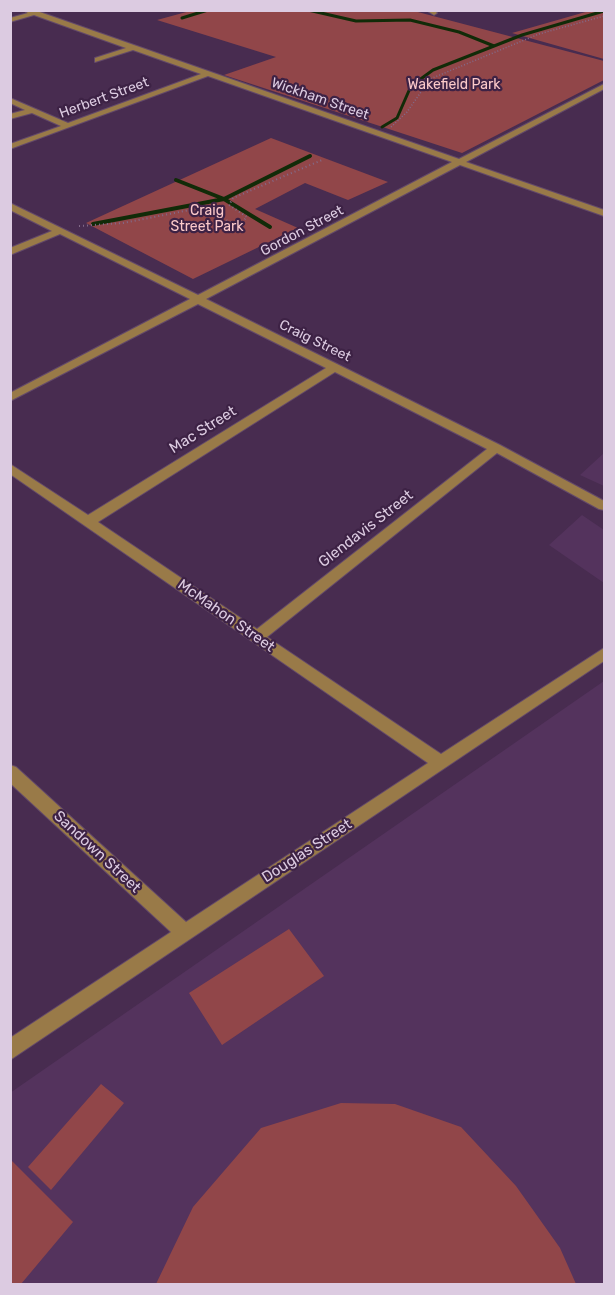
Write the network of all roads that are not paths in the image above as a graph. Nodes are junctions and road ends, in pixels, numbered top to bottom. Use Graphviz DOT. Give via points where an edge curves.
graph roads {
  1 [pos="30,12"];
  2 [pos="10,20"];
  3 [pos="132,48"];
  4 [pos="98,60"];
  5 [pos="208,74"];
  6 [pos="604,86"];
  7 [pos="10,100"];
  8 [pos="32,110"];
  9 [pos="10,117"];
  10 [pos="68,126"];
  11 [pos="10,147"];
  12 [pos="461,163"];
  13 [pos="10,206"];
  14 [pos="604,213"];
  15 [pos="60,231"];
  16 [pos="10,252"];
  17 [pos="198,300"];
  18 [pos="334,368"];
  19 [pos="10,398"];
  20 [pos="496,447"];
  21 [pos="10,468"];
  22 [pos="604,506"];
  23 [pos="89,521"];
  24 [pos="257,637"];
  25 [pos="604,654"];
  26 [pos="441,763"];
  27 [pos="10,772"];
  28 [pos="184,932"];
  29 [pos="10,1050"];
  1 -- 2 [label="street"];
  1 -- 3 [label="street, Wickham Street"];
  3 -- 4 [label="street"];
  3 -- 5 [label="street, Wickham Street"];
  5 -- 10 [label="street, Herbert Street"];
  5 -- 12 [label="street, Wickham Street"];
  6 -- 12 [label="street, Gordon Street"];
  7 -- 8 [label="street"];
  8 -- 9 [label="street"];
  8 -- 10 [label="street"];
  10 -- 11 [label="street, Herbert Street"];
  12 -- 14 [label="street, Wickham Street"];
  12 -- 17 [label="street, Gordon Street"];
  13 -- 15 [label="street, Craig Street"];
  15 -- 16 [label="street"];
  15 -- 17 [label="street, Craig Street"];
  17 -- 18 [label="street, Craig Street"];
  17 -- 19 [label="street, Gordon Street"];
  18 -- 20 [label="street, Craig Street"];
  18 -- 23 [label="street, Mac Street"];
  20 -- 22 [label="street, Craig Street"];
  20 -- 24 [label="street, Glendavis Street"];
  21 -- 23 [label="street, McMahon Street"];
  23 -- 24 [label="street, McMahon Street"];
  24 -- 26 [label="street, McMahon Street"];
  25 -- 26 [label="street, Douglas Street"];
  26 -- 28 [label="street, Douglas Street"];
  27 -- 28 [label="street, Sandown Street"];
  28 -- 29 [label="street, Douglas Street"];
}
